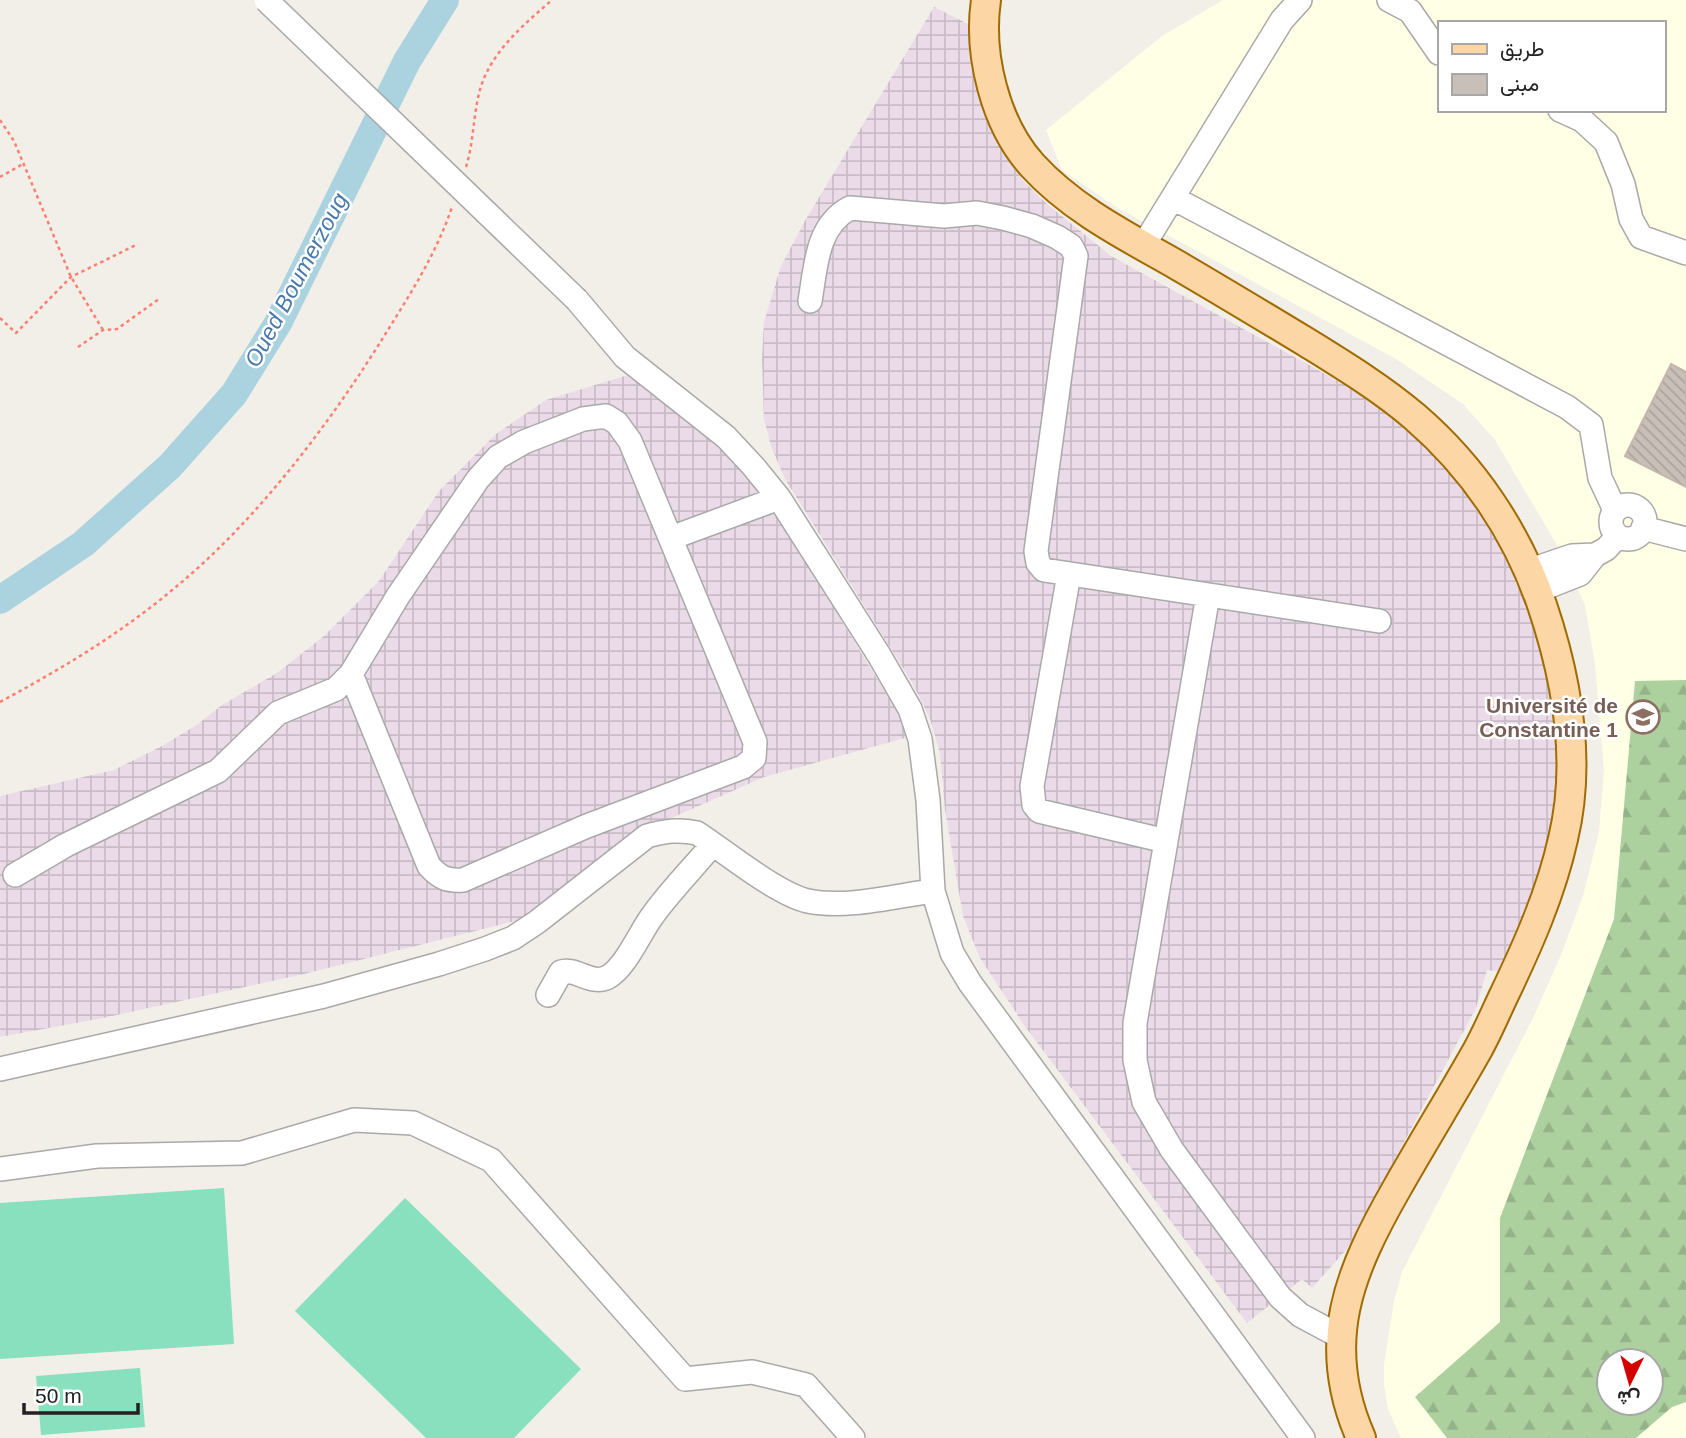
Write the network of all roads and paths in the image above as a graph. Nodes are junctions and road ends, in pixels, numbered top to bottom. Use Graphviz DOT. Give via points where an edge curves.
graph roads {
  1 [pos="266,0"];
  2 [pos="552,0"];
  3 [pos="986,0"];
  4 [pos="1300,0"];
  5 [pos="1389,0"];
  6 [pos="1438,52"];
  7 [pos="1564,112"];
  8 [pos="0,120"];
  9 [pos="23,163"];
  10 [pos="464,173"];
  11 [pos="0,177"];
  12 [pos="455,198"];
  13 [pos="1173,198"];
  14 [pos="138,244"];
  15 [pos="1143,246"];
  16 [pos="1686,253"];
  17 [pos="71,276"];
  18 [pos="159,299"];
  19 [pos="810,301"];
  20 [pos="0,318"];
  21 [pos="103,330"];
  22 [pos="78,347"];
  23 [pos="779,498"];
  24 [pos="1615,510"];
  25 [pos="1686,519"];
  26 [pos="1644,526"];
  27 [pos="1618,536"];
  28 [pos="671,538"];
  29 [pos="1686,539"];
  30 [pos="1069,574"];
  31 [pos="1532,581"];
  32 [pos="1208,595"];
  33 [pos="1379,621"];
  34 [pos="351,674"];
  35 [pos="0,702"];
  36 [pos="1166,841"];
  37 [pos="713,844"];
  38 [pos="15,875"];
  39 [pos="933,891"];
  40 [pos="548,995"];
  41 [pos="0,1069"];
  42 [pos="0,1169"];
  43 [pos="1341,1337"];
  44 [pos="853,1438"];
  45 [pos="1303,1438"];
  46 [pos="1361,1438"];
  1 -- 23 [label="street, bridge" via="577,300 625,357 726,437"];
  2 -- 10 [label="path" via="491,62 478,94"];
  3 -- 15 [label="main road" via="984,42 990,82 1005,121 1029,162 1062,194"];
  4 -- 13 [label="street" via="1282,20"];
  5 -- 6 [label="street" via="1410,11"];
  7 -- 16 [label="street" via="1582,120 1606,142 1641,237"];
  8 -- 9 [label="path"];
  9 -- 11 [label="path"];
  9 -- 17 [label="path"];
  12 -- 35 [label="path" via="414,288 367,365 246,522 122,629"];
  13 -- 15 [label="street"];
  13 -- 24 [label="street" via="1586,420 1594,433 1600,478"];
  14 -- 17 [label="path"];
  15 -- 31 [label="main road" via="1366,379 1415,416 1449,450 1507,525"];
  17 -- 20 [label="path" via="16,333"];
  17 -- 21 [label="path"];
  18 -- 21 [label="path" via="117,329"];
  19 -- 30 [label="street" via="820,243 830,224 850,208 944,216 977,213 1032,226 1071,246 1076,256 1036,551 1044,570"];
  21 -- 22 [label="path"];
  23 -- 28 [label="street"];
  23 -- 39 [label="street" via="910,709 920,739 928,800"];
  24 -- 26 [label="street" via="1632,505 1641,512"];
  24 -- 27 [label="street" via="1611,526"];
  25 -- 26 [label="street"];
  26 -- 27 [label="street" via="1629,538"];
  26 -- 29 [label="street"];
  27 -- 31 [label="street" via="1580,574"];
  28 -- 34 [label="street" via="630,441 617,423 606,416 583,419 524,442 498,457 478,479"];
  28 -- 34 [label="street" via="755,742 754,758 743,767 587,826 463,880 449,881 429,866"];
  30 -- 32 [label="street"];
  30 -- 36 [label="street" via="1032,786 1034,805 1039,811"];
  31 -- 43 [label="main road" via="1552,636 1570,728 1573,762 1564,836 1550,888 1480,1046 1418,1149 1354,1271"];
  32 -- 33 [label="street"];
  32 -- 36 [label="street"];
  34 -- 38 [label="street" via="336,689 278,713 218,771"];
  36 -- 43 [label="street" via="1135,1023 1135,1060 1144,1102 1172,1150 1280,1297 1300,1315"];
  37 -- 39 [label="street" via="786,893 808,901 866,901"];
  37 -- 40 [label="street" via="653,915 610,976 590,978 567,970 561,972"];
  37 -- 41 [label="street" via="681,830 647,836 513,938 439,964 324,996"];
  39 -- 45 [label="street" via="952,953 970,983"];
  42 -- 44 [label="street" via="97,1156 242,1153 354,1120 413,1123 491,1160 685,1379 752,1372 806,1385"];
  43 -- 46 [label="main road" via="1351,1416"];
}
